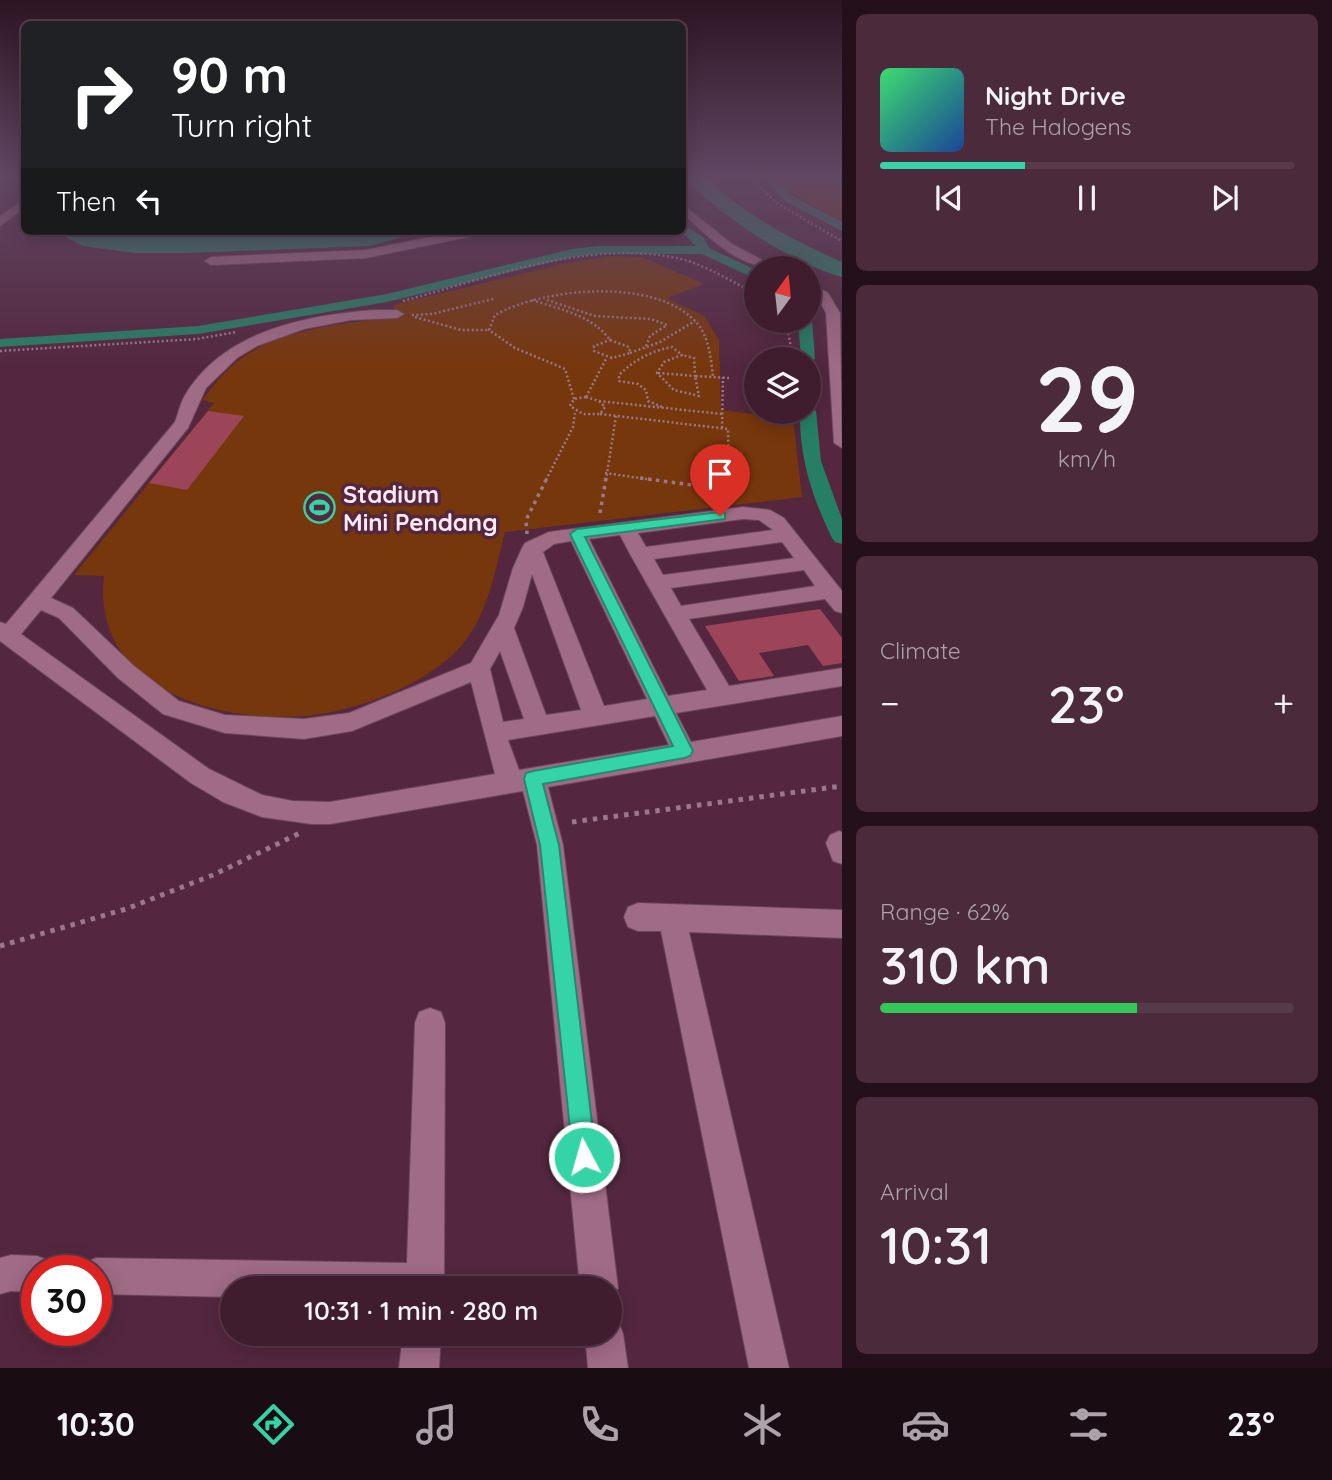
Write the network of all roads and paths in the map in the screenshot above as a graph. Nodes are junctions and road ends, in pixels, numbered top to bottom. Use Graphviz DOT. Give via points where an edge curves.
graph roads {
  1 [pos="440,239"];
  2 [pos="718,239"];
  3 [pos="746,256"];
  4 [pos="211,261"];
  5 [pos="821,295"];
  6 [pos="543,298"];
  7 [pos="493,299"];
  8 [pos="531,300"];
  9 [pos="404,314"];
  10 [pos="695,321"];
  11 [pos="489,330"];
  12 [pos="610,340"];
  13 [pos="645,349"];
  14 [pos="630,353"];
  15 [pos="682,355"];
  16 [pos="607,357"];
  17 [pos="657,373"];
  18 [pos="695,376"];
  19 [pos="713,377"];
  20 [pos="723,377"];
  21 [pos="729,378"];
  22 [pos="586,397"];
  23 [pos="574,399"];
  24 [pos="599,401"];
  25 [pos="662,407"];
  26 [pos="575,413"];
  27 [pos="600,414"];
  28 [pos="722,414"];
  29 [pos="616,416"];
  30 [pos="722,428"];
  31 [pos="842,443"];
  32 [pos="605,473"];
  33 [pos="729,490"];
  34 [pos="717,500"];
  35 [pos="611,512"];
  36 [pos="626,528"];
  37 [pos="577,534"];
  38 [pos="786,535"];
  39 [pos="532,548"];
  40 [pos="640,554"];
  41 [pos="808,564"];
  42 [pos="658,583"];
  43 [pos="836,598"];
  44 [pos="37,600"];
  45 [pos="676,614"];
  46 [pos="503,627"];
  47 [pos="4,633"];
  48 [pos="479,668"];
  49 [pos="842,677"];
  50 [pos="723,696"];
  51 [pos="663,707"];
  52 [pos="596,717"];
  53 [pos="538,726"];
  54 [pos="842,726"];
  55 [pos="494,733"];
  56 [pos="684,751"];
  57 [pos="521,780"];
  58 [pos="842,786"];
  59 [pos="330,813"];
  60 [pos="572,822"];
  61 [pos="638,917"];
  62 [pos="672,918"];
  63 [pos="842,923"];
  64 [pos="0,946"];
  65 [pos="430,1023"];
  66 [pos="21,1273"];
  67 [pos="0,1276"];
  68 [pos="112,1276"];
  69 [pos="425,1276"];
  70 [pos="598,1276"];
  71 [pos="220,1279"];
  72 [pos="421,1346"];
  73 [pos="605,1346"];
  74 [pos="419,1368"];
  75 [pos="608,1368"];
  76 [pos="769,1368"];
  1 -- 4 [label="street" via="366,254"];
  2 -- 3 [label="street"];
  5 -- 31 [label="street" via="833,313"];
  6 -- 8 [label="path"];
  6 -- 10 [label="path" via="601,292 636,295 673,307"];
  6 -- 13 [label="path" via="595,316 649,318 667,325 650,336"];
  7 -- 9 [label="path" via="426,316"];
  8 -- 11 [label="path" via="495,315"];
  8 -- 12 [label="path" via="576,315"];
  9 -- 11 [label="path" via="461,330"];
  9 -- 44 [label="street" via="291,328 260,337 233,352 192,399 182,424"];
  10 -- 13 [label="path"];
  10 -- 19 [label="path" via="708,345"];
  11 -- 23 [label="path" via="512,347 565,369"];
  12 -- 14 [label="path" via="622,342"];
  12 -- 16 [label="path" via="593,346"];
  13 -- 14 [label="path"];
  14 -- 16 [label="path"];
  15 -- 17 [label="path" via="664,362"];
  15 -- 18 [label="path" via="694,358"];
  15 -- 25 [label="path" via="672,347 645,354 627,364 619,375 619,381 638,384 646,390 648,401"];
  16 -- 22 [label="path"];
  17 -- 18 [label="path"];
  17 -- 18 [label="path" via="674,390 699,396"];
  18 -- 19 [label="path"];
  19 -- 20 [label="path"];
  20 -- 21 [label="path"];
  20 -- 28 [label="path"];
  22 -- 23 [label="path"];
  22 -- 24 [label="path"];
  23 -- 26 [label="path" via="570,406"];
  24 -- 25 [label="path"];
  24 -- 27 [label="path" via="605,407"];
  25 -- 28 [label="path"];
  26 -- 27 [label="path"];
  26 -- 39 [label="path" via="573,426 526,520"];
  27 -- 29 [label="path"];
  28 -- 30 [label="path"];
  29 -- 30 [label="path"];
  29 -- 32 [label="path"];
  30 -- 33 [label="path" via="728,429"];
  32 -- 33 [label="path"];
  32 -- 35 [label="path" via="598,513"];
  33 -- 34 [label="path" via="730,498"];
  36 -- 37 [label="street"];
  36 -- 38 [label="street" via="743,513 763,514"];
  36 -- 40 [label="street"];
  37 -- 39 [label="street" via="549,538"];
  37 -- 51 [label="street"];
  38 -- 40 [label="street"];
  38 -- 41 [label="street"];
  39 -- 46 [label="street"];
  39 -- 52 [label="street"];
  40 -- 42 [label="street"];
  41 -- 42 [label="street"];
  41 -- 43 [label="street"];
  42 -- 45 [label="street"];
  43 -- 45 [label="street"];
  44 -- 47 [label="street"];
  44 -- 48 [label="street" via="66,613 125,673 171,708 225,724 304,729 352,722"];
  45 -- 50 [label="street"];
  46 -- 48 [label="street"];
  46 -- 53 [label="street"];
  47 -- 59 [label="street" via="231,795 275,811"];
  48 -- 55 [label="street"];
  49 -- 50 [label="street"];
  50 -- 51 [label="street"];
  51 -- 52 [label="street"];
  51 -- 56 [label="street"];
  52 -- 53 [label="street"];
  53 -- 55 [label="street"];
  54 -- 56 [label="street"];
  55 -- 57 [label="street"];
  56 -- 57 [label="street"];
  57 -- 59 [label="street"];
  57 -- 70 [label="street" via="550,845"];
  58 -- 60 [label="path"];
  59 -- 64 [label="path" via="302,832 213,875 126,909"];
  61 -- 62 [label="street"];
  62 -- 63 [label="street"];
  62 -- 76 [label="street"];
  65 -- 69 [label="street"];
  66 -- 67 [label="street"];
  68 -- 71 [label="street"];
  72 -- 74 [label="street"];
  73 -- 75 [label="street"];
}
